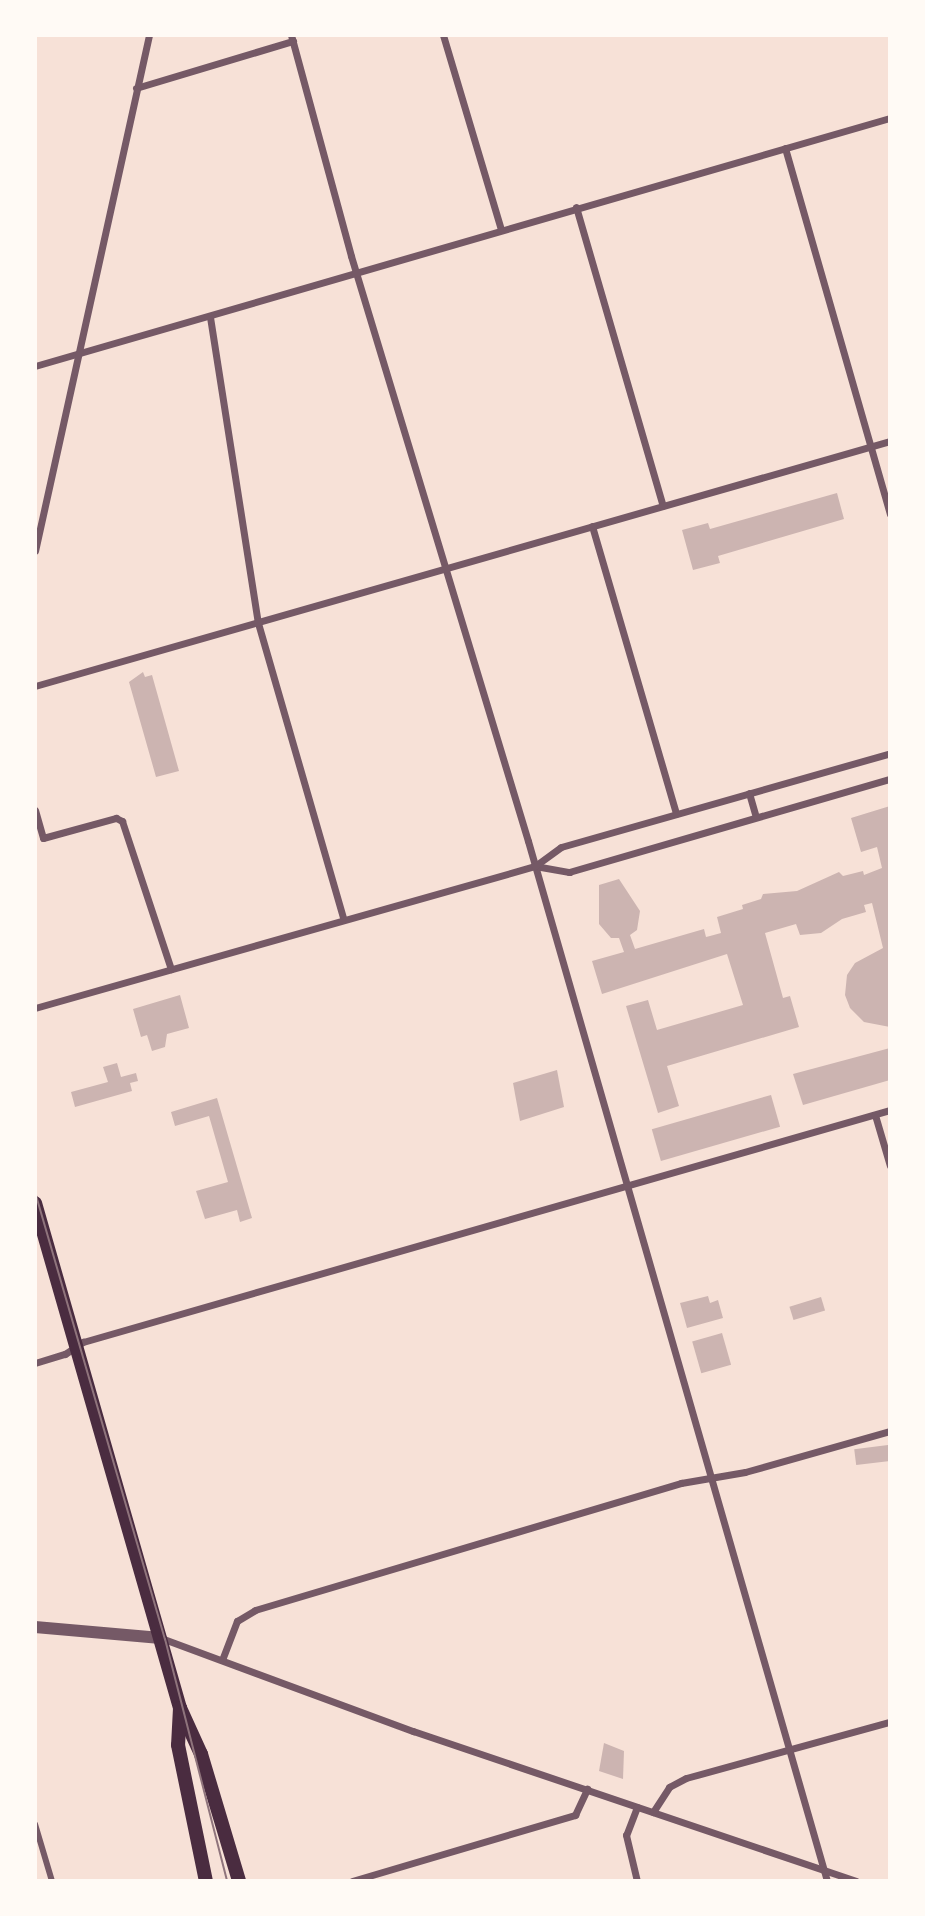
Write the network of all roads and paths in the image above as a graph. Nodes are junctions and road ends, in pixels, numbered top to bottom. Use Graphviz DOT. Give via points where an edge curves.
graph roads {
  1 [pos="149,35"];
  2 [pos="443,35"];
  3 [pos="292,38"];
  4 [pos="136,88"];
  5 [pos="890,118"];
  6 [pos="785,148"];
  7 [pos="576,207"];
  8 [pos="501,230"];
  9 [pos="358,273"];
  10 [pos="209,317"];
  11 [pos="77,355"];
  12 [pos="35,366"];
  13 [pos="890,441"];
  14 [pos="871,446"];
  15 [pos="663,506"];
  16 [pos="890,514"];
  17 [pos="592,526"];
  18 [pos="35,551"];
  19 [pos="448,568"];
  20 [pos="258,623"];
  21 [pos="35,686"];
  22 [pos="890,753"];
  23 [pos="890,779"];
  24 [pos="749,793"];
  25 [pos="35,810"];
  26 [pos="676,814"];
  27 [pos="756,817"];
  28 [pos="535,866"];
  29 [pos="344,920"];
  30 [pos="171,969"];
  31 [pos="35,1008"];
  32 [pos="890,1110"];
  33 [pos="875,1115"];
  34 [pos="890,1166"];
  35 [pos="628,1185"];
  36 [pos="35,1203"];
  37 [pos="76,1347"];
  38 [pos="35,1363"];
  39 [pos="890,1432"];
  40 [pos="712,1478"];
  41 [pos="35,1627"];
  42 [pos="160,1638"];
  43 [pos="222,1660"];
  44 [pos="180,1708"];
  45 [pos="890,1722"];
  46 [pos="789,1753"];
  47 [pos="587,1789"];
  48 [pos="636,1807"];
  49 [pos="653,1812"];
  50 [pos="35,1824"];
  51 [pos="52,1881"];
  52 [pos="206,1881"];
  53 [pos="239,1881"];
  54 [pos="352,1881"];
  55 [pos="637,1881"];
  56 [pos="827,1881"];
  57 [pos="856,1881"];
  1 -- 4 [label="street"];
  2 -- 8 [label="street"];
  3 -- 4 [label="street"];
  3 -- 9 [label="street"];
  4 -- 11 [label="street"];
  5 -- 6 [label="street"];
  6 -- 7 [label="street"];
  6 -- 14 [label="street"];
  7 -- 8 [label="street"];
  7 -- 15 [label="street"];
  8 -- 9 [label="street"];
  9 -- 10 [label="street"];
  9 -- 19 [label="street"];
  10 -- 11 [label="street"];
  10 -- 20 [label="street"];
  11 -- 12 [label="street"];
  11 -- 18 [label="street"];
  13 -- 14 [label="street"];
  14 -- 15 [label="street"];
  14 -- 16 [label="street"];
  15 -- 17 [label="street"];
  17 -- 19 [label="street"];
  17 -- 26 [label="street"];
  19 -- 20 [label="street"];
  19 -- 28 [label="street"];
  20 -- 21 [label="street"];
  20 -- 29 [label="street"];
  22 -- 24 [label="street"];
  23 -- 27 [label="street"];
  24 -- 26 [label="street"];
  24 -- 27 [label="street"];
  25 -- 30 [label="street" via="43,838 116,818 122,821"];
  26 -- 28 [label="street" via="561,847"];
  27 -- 28 [label="street" via="569,872"];
  28 -- 29 [label="street"];
  28 -- 35 [label="street"];
  29 -- 30 [label="street"];
  30 -- 31 [label="street"];
  32 -- 33 [label="street"];
  33 -- 34 [label="street"];
  33 -- 35 [label="street"];
  35 -- 37 [label="street"];
  35 -- 40 [label="street"];
  36 -- 37 [label="main road"];
  37 -- 38 [label="street"];
  37 -- 42 [label="main road"];
  39 -- 40 [label="street"];
  40 -- 43 [label="street" via="681,1483 246,1613 233,1627"];
  40 -- 46 [label="street"];
  41 -- 42 [label="street"];
  42 -- 43 [label="street"];
  42 -- 44 [label="main road"];
  43 -- 47 [label="street"];
  44 -- 52 [label="main road" via="178,1745"];
  44 -- 53 [label="main road" via="201,1754"];
  45 -- 46 [label="street"];
  46 -- 49 [label="street" via="686,1778 669,1787"];
  46 -- 56 [label="street"];
  47 -- 48 [label="street"];
  47 -- 54 [label="street" via="575,1815"];
  48 -- 49 [label="street"];
  48 -- 55 [label="street" via="626,1835"];
  49 -- 57 [label="street"];
  50 -- 51 [label="street"];
}
